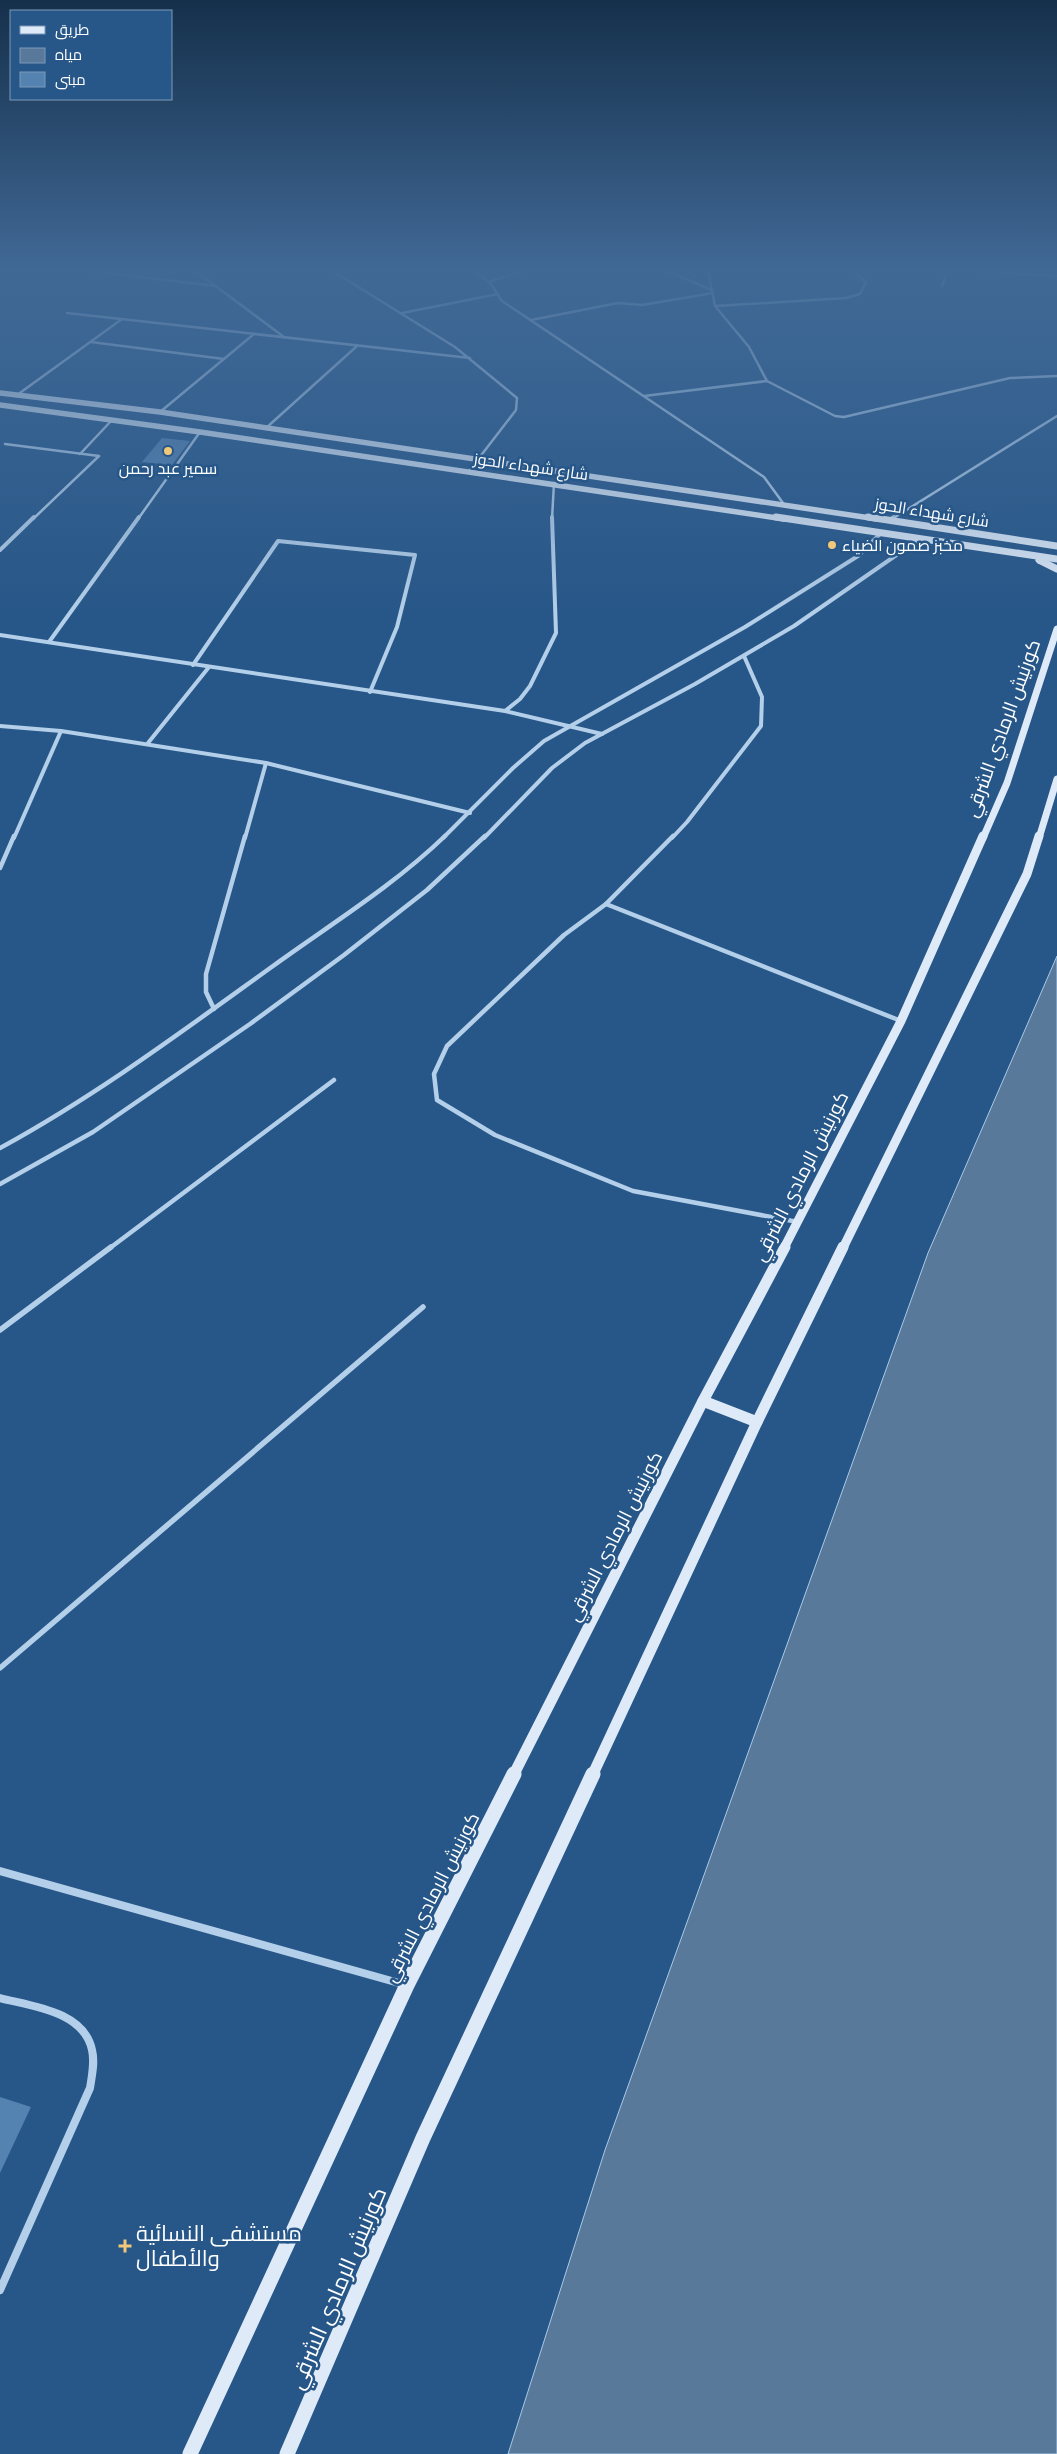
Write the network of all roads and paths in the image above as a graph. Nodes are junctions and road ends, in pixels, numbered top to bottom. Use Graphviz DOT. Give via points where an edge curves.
graph roads {
  1 [pos="32,385"];
  2 [pos="193,385"];
  3 [pos="314,385"];
  4 [pos="501,385"];
  5 [pos="627,385"];
  6 [pos="738,385"];
  7 [pos="774,385"];
  8 [pos="982,385"];
  9 [pos="0,393"];
  10 [pos="17,395"];
  11 [pos="644,396"];
  12 [pos="0,405"];
  13 [pos="160,412"];
  14 [pos="1057,416"];
  15 [pos="112,420"];
  16 [pos="266,428"];
  17 [pos="200,432"];
  18 [pos="4,444"];
  19 [pos="80,454"];
  20 [pos="478,458"];
  21 [pos="469,471"];
  22 [pos="554,483"];
  23 [pos="783,503"];
  24 [pos="891,519"];
  25 [pos="882,532"];
  26 [pos="922,538"];
  27 [pos="1025,540"];
  28 [pos="1057,541"];
  29 [pos="1057,546"];
  30 [pos="0,550"];
  31 [pos="1019,554"];
  32 [pos="1057,559"];
  33 [pos="1057,569"];
  34 [pos="1057,629"];
  35 [pos="0,635"];
  36 [pos="49,642"];
  37 [pos="744,656"];
  38 [pos="193,665"];
  39 [pos="209,667"];
  40 [pos="370,692"];
  41 [pos="505,712"];
  42 [pos="570,725"];
  43 [pos="0,726"];
  44 [pos="61,731"];
  45 [pos="602,734"];
  46 [pos="148,743"];
  47 [pos="266,763"];
  48 [pos="1057,779"];
  49 [pos="470,813"];
  50 [pos="2,857"];
  51 [pos="0,868"];
  52 [pos="606,904"];
  53 [pos="214,1009"];
  54 [pos="901,1021"];
  55 [pos="334,1080"];
  56 [pos="0,1148"];
  57 [pos="0,1184"];
  58 [pos="798,1222"];
  59 [pos="423,1306"];
  60 [pos="0,1330"];
  61 [pos="703,1401"];
  62 [pos="757,1422"];
  63 [pos="0,1668"];
  64 [pos="0,1871"];
  65 [pos="407,1985"];
  66 [pos="0,1998"];
  67 [pos="0,2290"];
  68 [pos="190,2454"];
  69 [pos="287,2454"];
  1 -- 10 [label="street"];
  2 -- 13 [label="street"];
  3 -- 16 [label="street"];
  4 -- 20 [label="street" via="517,398 516,410"];
  5 -- 11 [label="street"];
  6 -- 11 [label="street"];
  7 -- 8 [label="street" via="835,416 844,417"];
  9 -- 10 [label="main road, شارع شهداء الحوز"];
  10 -- 13 [label="main road, شارع شهداء الحوز"];
  11 -- 23 [label="street" via="764,477"];
  12 -- 15 [label="main road, شارع شهداء الحوز"];
  13 -- 16 [label="main road, شارع شهداء الحوز"];
  14 -- 24 [label="street"];
  15 -- 17 [label="main road, شارع شهداء الحوز"];
  15 -- 19 [label="street"];
  16 -- 20 [label="main road, شارع شهداء الحوز"];
  17 -- 21 [label="main road, شارع شهداء الحوز"];
  17 -- 36 [label="street"];
  18 -- 19 [label="street"];
  19 -- 30 [label="street" via="99,456"];
  20 -- 21 [label="street"];
  20 -- 23 [label="main road, شارع شهداء الحوز"];
  21 -- 22 [label="main road, شارع شهداء الحوز"];
  22 -- 25 [label="main road, شارع شهداء الحوز"];
  22 -- 41 [label="street" via="552,524 556,633 526,692"];
  23 -- 24 [label="main road, شارع شهداء الحوز"];
  24 -- 27 [label="main road, شارع شهداء الحوز"];
  25 -- 26 [label="main road, شارع شهداء الحوز"];
  25 -- 42 [label="street" via="858,556 745,627"];
  26 -- 31 [label="main road, شارع شهداء الحوز"];
  26 -- 37 [label="street" via="832,601"];
  27 -- 28 [label="main road"];
  27 -- 29 [label="main road, شارع شهداء الحوز"];
  31 -- 32 [label="main road, شارع شهداء الحوز"];
  31 -- 33 [label="main road"];
  34 -- 54 [label="main road, كورنيش الرمادي الشرقي" via="1007,783"];
  35 -- 36 [label="street"];
  36 -- 38 [label="street"];
  37 -- 45 [label="street"];
  37 -- 52 [label="street" via="762,697 761,726 687,822"];
  38 -- 39 [label="street"];
  38 -- 40 [label="street" via="278,541 414,554 396,627"];
  39 -- 40 [label="street"];
  39 -- 46 [label="street"];
  40 -- 41 [label="street"];
  41 -- 42 [label="street"];
  42 -- 45 [label="street"];
  42 -- 49 [label="street" via="533,749"];
  43 -- 44 [label="street"];
  44 -- 46 [label="street"];
  44 -- 50 [label="street"];
  45 -- 57 [label="street" via="552,768 466,856 344,955 93,1132"];
  46 -- 47 [label="street"];
  47 -- 49 [label="street"];
  47 -- 53 [label="street" via="206,974 206,992"];
  48 -- 62 [label="main road, كورنيش الرمادي الشرقي" via="1026,874"];
  49 -- 53 [label="street" via="396,877"];
  50 -- 51 [label="street"];
  52 -- 54 [label="street"];
  52 -- 58 [label="street" via="564,935 448,1046 434,1074 437,1100 495,1135 633,1192"];
  53 -- 56 [label="street" via="65,1112"];
  54 -- 58 [label="main road, كورنيش الرمادي الشرقي"];
  55 -- 60 [label="street"];
  58 -- 61 [label="main road, كورنيش الرمادي الشرقي"];
  59 -- 63 [label="street"];
  61 -- 62 [label="main road"];
  61 -- 65 [label="main road, كورنيش الرمادي الشرقي"];
  62 -- 69 [label="main road, كورنيش الرمادي الشرقي" via="424,2138"];
  64 -- 65 [label="street"];
  65 -- 68 [label="main road, كورنيش الرمادي الشرقي"];
  66 -- 67 [label="street" via="69,2017 83,2029 90,2042 93,2065 90,2088"];
}
